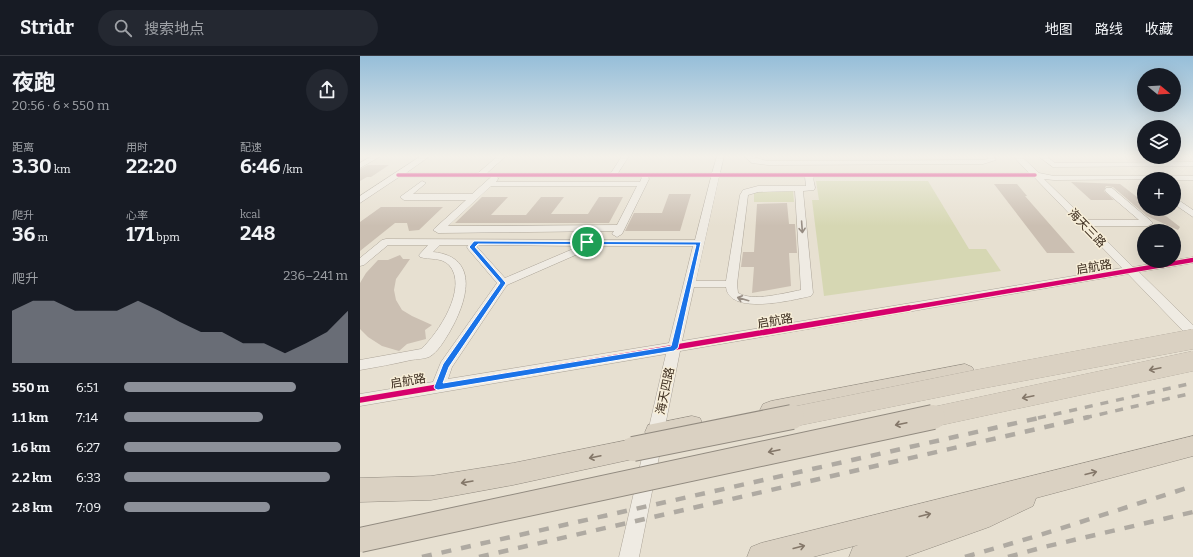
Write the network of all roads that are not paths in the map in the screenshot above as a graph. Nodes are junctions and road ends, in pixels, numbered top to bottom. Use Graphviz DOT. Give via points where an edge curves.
graph roads {
  1 [pos="391,179"];
  2 [pos="493,179"];
  3 [pos="645,179"];
  4 [pos="715,179"];
  5 [pos="810,179"];
  6 [pos="1039,179"];
  7 [pos="422,183"];
  8 [pos="488,184"];
  9 [pos="642,184"];
  10 [pos="799,188"];
  11 [pos="1109,190"];
  12 [pos="474,197"];
  13 [pos="360,200"];
  14 [pos="1181,205"];
  15 [pos="1193,214"];
  16 [pos="1083,223"];
  17 [pos="440,228"];
  18 [pos="620,228"];
  19 [pos="431,242"];
  20 [pos="476,242"];
  21 [pos="587,242"];
  22 [pos="613,243"];
  23 [pos="700,243"];
  24 [pos="1193,260"];
  25 [pos="360,263"];
  26 [pos="1130,271"];
  27 [pos="503,283"];
  28 [pos="689,284"];
  29 [pos="731,284"];
  30 [pos="1193,333"];
  31 [pos="1193,339"];
  32 [pos="1156,346"];
  33 [pos="674,348"];
  34 [pos="1193,361"];
  35 [pos="360,365"];
  36 [pos="438,387"];
  37 [pos="360,400"];
  38 [pos="656,432"];
  39 [pos="1193,446"];
  40 [pos="1059,481"];
  41 [pos="360,490"];
  42 [pos="360,540"];
  43 [pos="629,557"];
  44 [pos="761,557"];
  45 [pos="863,557"];
  1 -- 13 [label="street"];
  2 -- 8 [label="street"];
  3 -- 9 [label="street"];
  4 -- 23 [label="street, 海天四路"];
  5 -- 10 [label="street" via="811,188"];
  6 -- 16 [label="street, 海天三路"];
  7 -- 12 [label="street" via="404,197"];
  8 -- 9 [label="street"];
  8 -- 12 [label="street"];
  9 -- 18 [label="street"];
  10 -- 29 [label="street" via="758,189 746,192"];
  10 -- 29 [label="street, one-way" via="807,293 748,301 735,297"];
  11 -- 16 [label="street" via="1148,223"];
  12 -- 17 [label="street"];
  14 -- 15 [label="street"];
  16 -- 26 [label="street, 海天三路"];
  17 -- 18 [label="street"];
  17 -- 19 [label="street"];
  18 -- 22 [label="street"];
  19 -- 20 [label="street"];
  19 -- 25 [label="street" via="386,242"];
  19 -- 35 [label="street" via="424,255 444,257 454,264 460,274 460,290 455,311 442,335 426,353"];
  20 -- 21 [label="street"];
  20 -- 27 [label="street" via="472,247"];
  21 -- 22 [label="street"];
  21 -- 27 [label="street" via="583,248"];
  22 -- 23 [label="street"];
  23 -- 28 [label="street, 海天四路"];
  24 -- 26 [label="street, 启航路"];
  26 -- 30 [label="street, 海天三路"];
  26 -- 33 [label="street, 启航路"];
  27 -- 36 [label="street" via="446,366"];
  28 -- 29 [label="street"];
  28 -- 33 [label="street, 海天四路"];
  31 -- 32 [label="highway, bridge"];
  32 -- 38 [label="highway, bridge" via="1109,345"];
  32 -- 41 [label="highway, one-way, bridge" via="513,474 431,488"];
  33 -- 36 [label="street, 启航路"];
  33 -- 38 [label="street, 海天四路"];
  34 -- 42 [label="highway, one-way, bridge"];
  36 -- 37 [label="street, 启航路"];
  38 -- 43 [label="street, 海天四路"];
  40 -- 39 [label="highway, one-way"];
  44 -- 40 [label="highway, one-way"];
  40 -- 45 [label="highway" via="989,514"];
}
